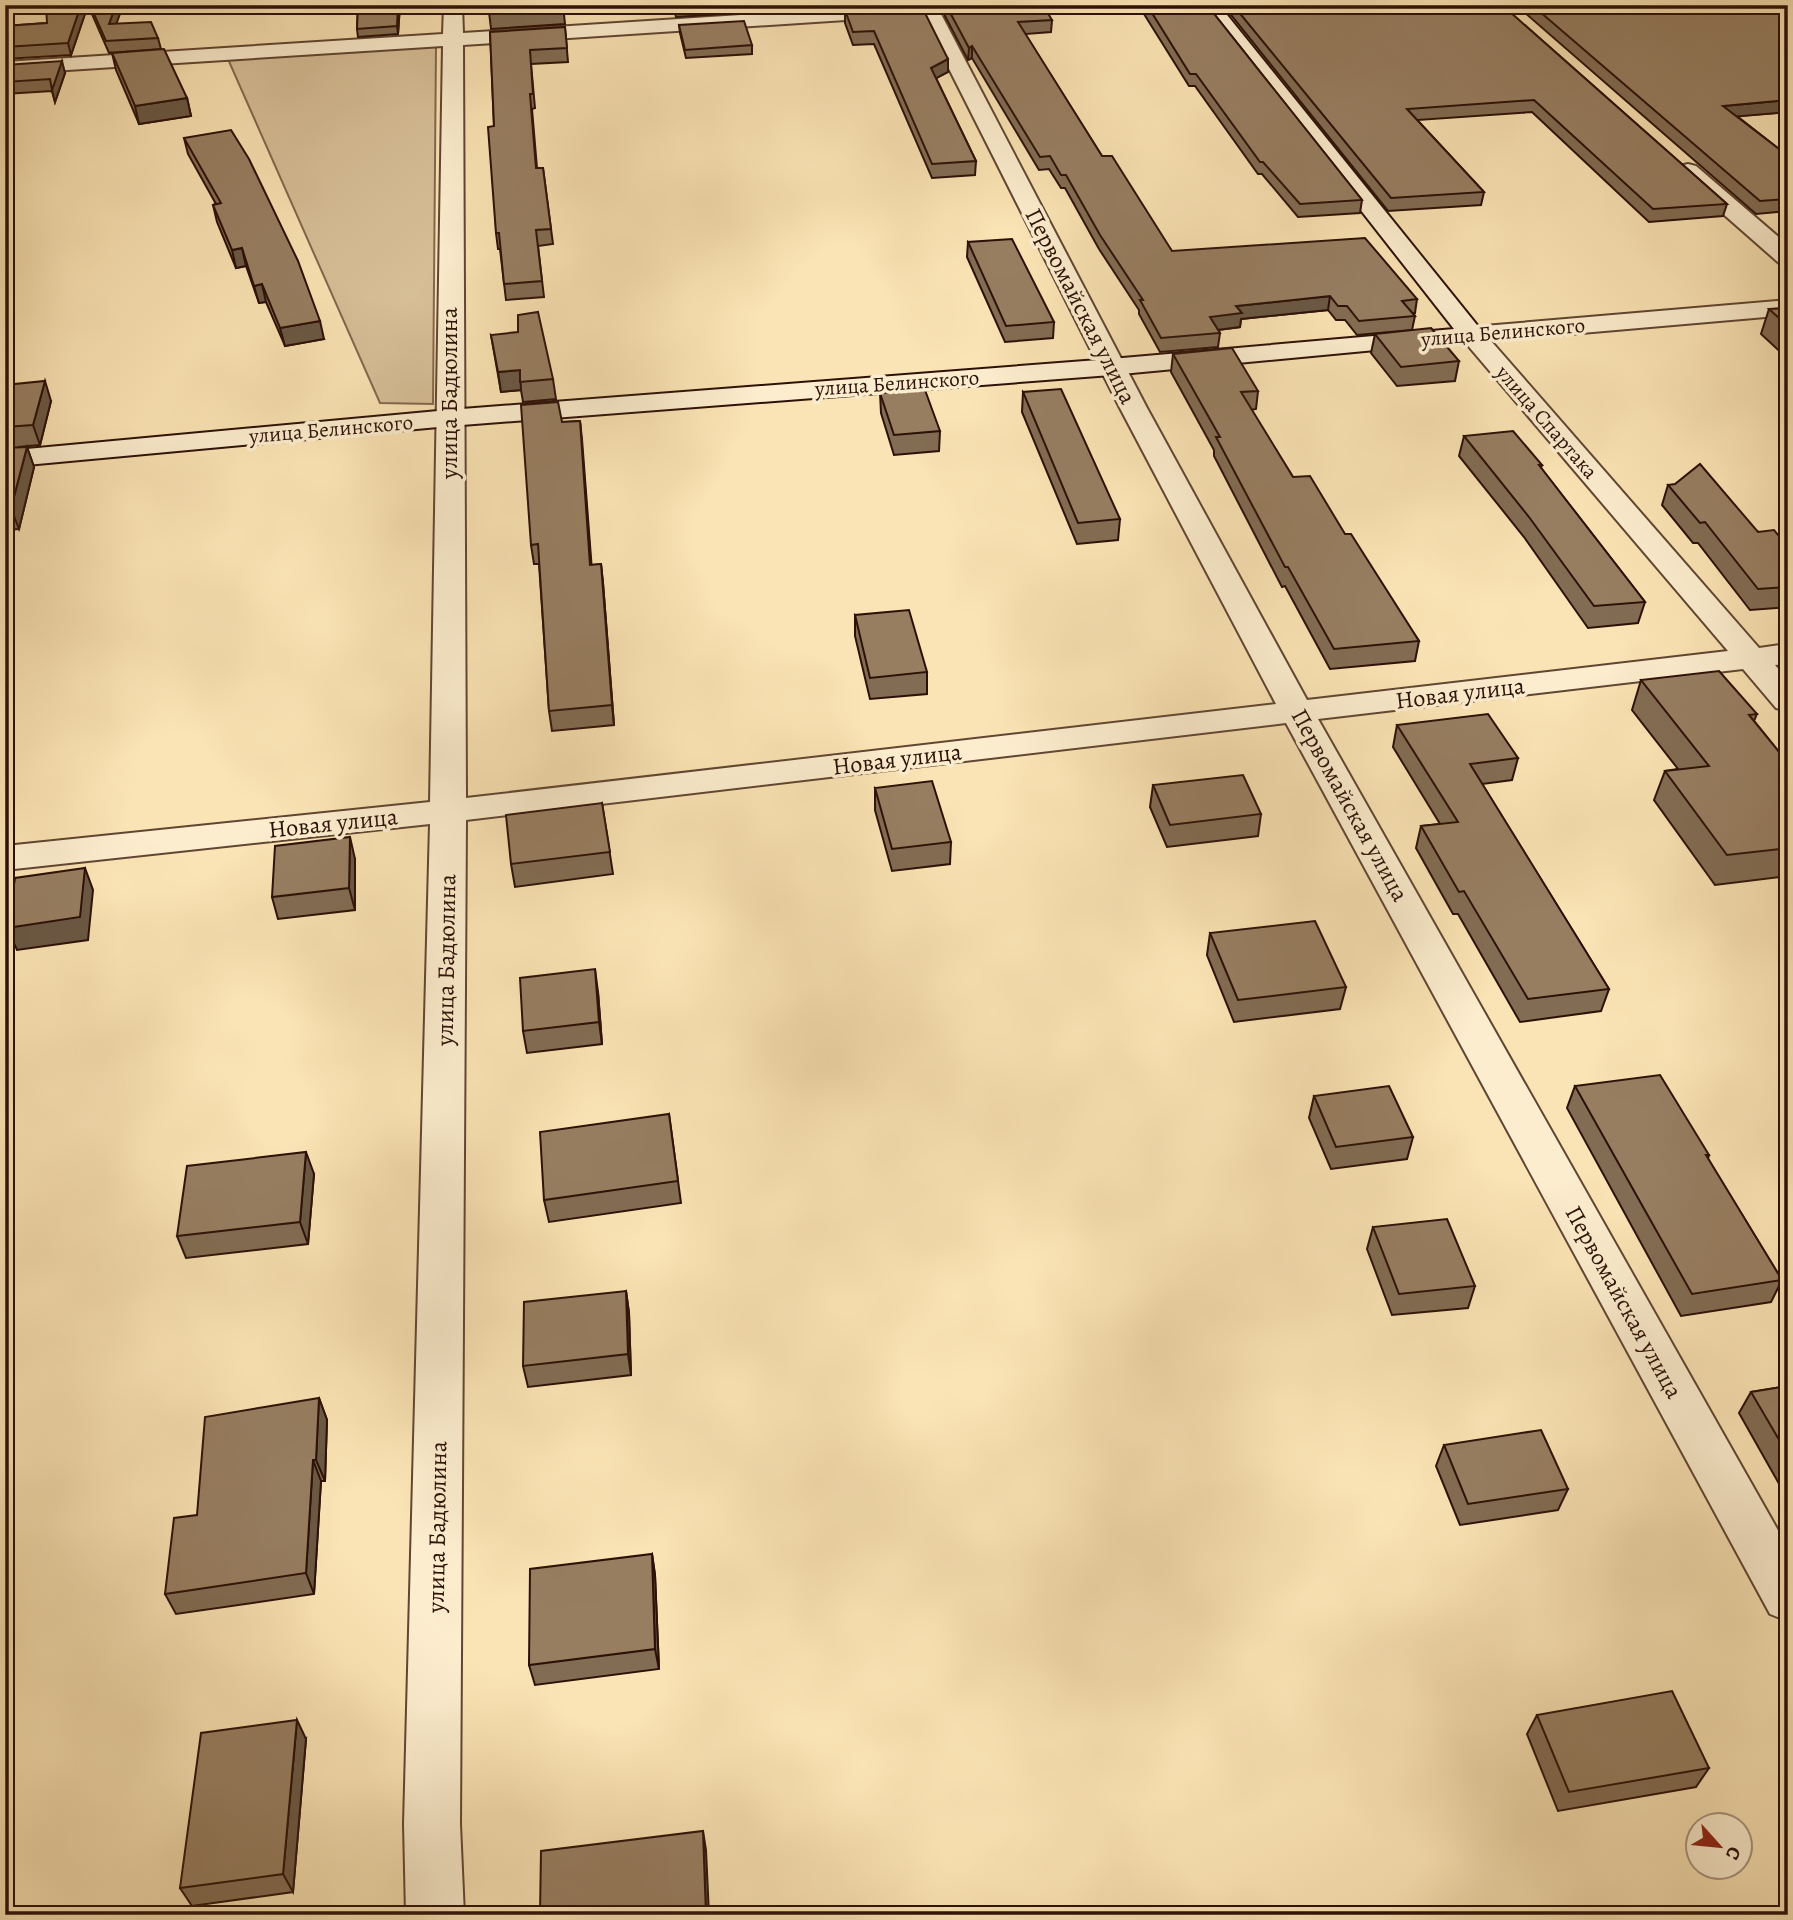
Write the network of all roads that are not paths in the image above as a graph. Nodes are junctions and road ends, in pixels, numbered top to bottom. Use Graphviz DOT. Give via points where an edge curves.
graph roads {
  1 [pos="990,5"];
  2 [pos="1209,5"];
  3 [pos="928,7"];
  4 [pos="452,22"];
  5 [pos="5,68"];
  6 [pos="1675,159"];
  7 [pos="1788,258"];
  8 [pos="1788,307"];
  9 [pos="1472,335"];
  10 [pos="1111,367"];
  11 [pos="449,418"];
  12 [pos="5,459"];
  13 [pos="1788,654"];
  14 [pos="1752,659"];
  15 [pos="1788,701"];
  16 [pos="1298,712"];
  17 [pos="448,811"];
  18 [pos="5,858"];
  19 [pos="1788,1597"];
  20 [pos="435,1915"];
  1 -- 3 [label="street"];
  2 -- 9 [label="street, улица Спартака"];
  3 -- 4 [label="street"];
  3 -- 10 [label="street, Первомайская улица"];
  4 -- 5 [label="street"];
  4 -- 11 [label="street, улица Бадюлина"];
  6 -- 7 [label="street"];
  8 -- 9 [label="street, улица Белинского"];
  9 -- 10 [label="street, улица Белинского"];
  9 -- 14 [label="street, улица Спартака"];
  10 -- 11 [label="street, улица Белинского"];
  10 -- 16 [label="street, Первомайская улица"];
  11 -- 12 [label="street, улица Белинского"];
  11 -- 17 [label="street, улица Бадюлина"];
  13 -- 14 [label="street, Новая улица"];
  14 -- 15 [label="street, улица Спартака"];
  14 -- 16 [label="street, Новая улица"];
  16 -- 17 [label="street, Новая улица"];
  16 -- 19 [label="street, Первомайская улица"];
  17 -- 18 [label="street, Новая улица"];
  17 -- 20 [label="street, улица Бадюлина" via="432,1824"];
}
